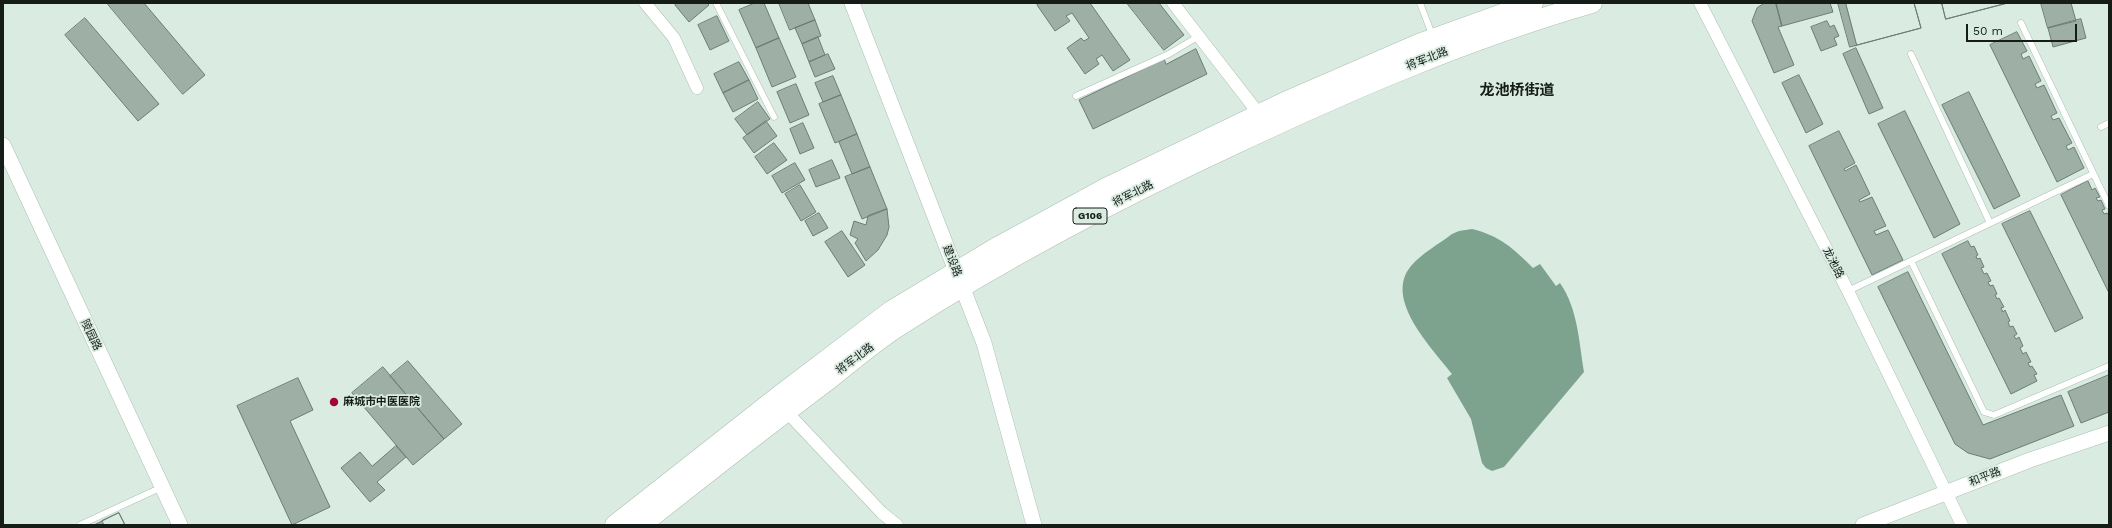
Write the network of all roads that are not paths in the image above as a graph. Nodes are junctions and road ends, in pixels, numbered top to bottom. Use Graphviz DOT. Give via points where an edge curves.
graph roads {
  1 [pos="645,3"];
  2 [pos="716,3"];
  3 [pos="852,3"];
  4 [pos="1173,3"];
  5 [pos="1420,3"];
  6 [pos="1533,3"];
  7 [pos="1592,3"];
  8 [pos="1700,3"];
  9 [pos="2021,23"];
  10 [pos="1199,36"];
  11 [pos="1434,38"];
  12 [pos="1911,54"];
  13 [pos="697,88"];
  14 [pos="1076,96"];
  15 [pos="1260,114"];
  16 [pos="774,117"];
  17 [pos="2109,123"];
  18 [pos="2101,127"];
  19 [pos="3,145"];
  20 [pos="2093,174"];
  21 [pos="2109,206"];
  22 [pos="1990,223"];
  23 [pos="1911,261"];
  24 [pos="959,280"];
  25 [pos="1848,291"];
  26 [pos="2109,366"];
  27 [pos="786,411"];
  28 [pos="2109,433"];
  29 [pos="162,487"];
  30 [pos="1946,492"];
  31 [pos="80,525"];
  32 [pos="180,525"];
  33 [pos="615,525"];
  34 [pos="642,525"];
  35 [pos="897,525"];
  36 [pos="1034,525"];
  37 [pos="1863,525"];
  38 [pos="1962,525"];
  1 -- 13 [label="street" via="674,38"];
  2 -- 16 [label="lane"];
  3 -- 24 [label="street, 建设路"];
  4 -- 10 [label="street"];
  5 -- 11 [label="lane"];
  6 -- 11 [label="highway, 将军北路 / G106"];
  7 -- 24 [label="highway, 将军北路 / G106" via="1505,30 1425,59 1290,118"];
  8 -- 25 [label="street, 龙池路"];
  9 -- 20 [label="lane"];
  10 -- 14 [label="lane" via="1169,54"];
  10 -- 15 [label="street"];
  11 -- 15 [label="highway, 将军北路 / G106"];
  12 -- 22 [label="lane"];
  15 -- 24 [label="highway, 将军北路 / G106" via="1106,188"];
  17 -- 18 [label="lane"];
  19 -- 29 [label="street, 陵园路"];
  20 -- 21 [label="lane"];
  20 -- 22 [label="lane"];
  22 -- 23 [label="lane"];
  23 -- 25 [label="lane"];
  23 -- 26 [label="lane" via="1984,412 1994,415"];
  24 -- 27 [label="highway, 将军北路 / G106"];
  24 -- 33 [label="highway, 将军北路 / G106" via="891,311"];
  24 -- 36 [label="street, 建设路" via="984,343"];
  25 -- 30 [label="street, 龙池路"];
  27 -- 34 [label="highway, 将军北路 / G106"];
  27 -- 35 [label="street" via="882,513"];
  28 -- 30 [label="street, 和平路"];
  29 -- 31 [label="lane"];
  29 -- 32 [label="street, 陵园路"];
  30 -- 37 [label="street, 和平路"];
  30 -- 38 [label="street, 龙池路"];
}
